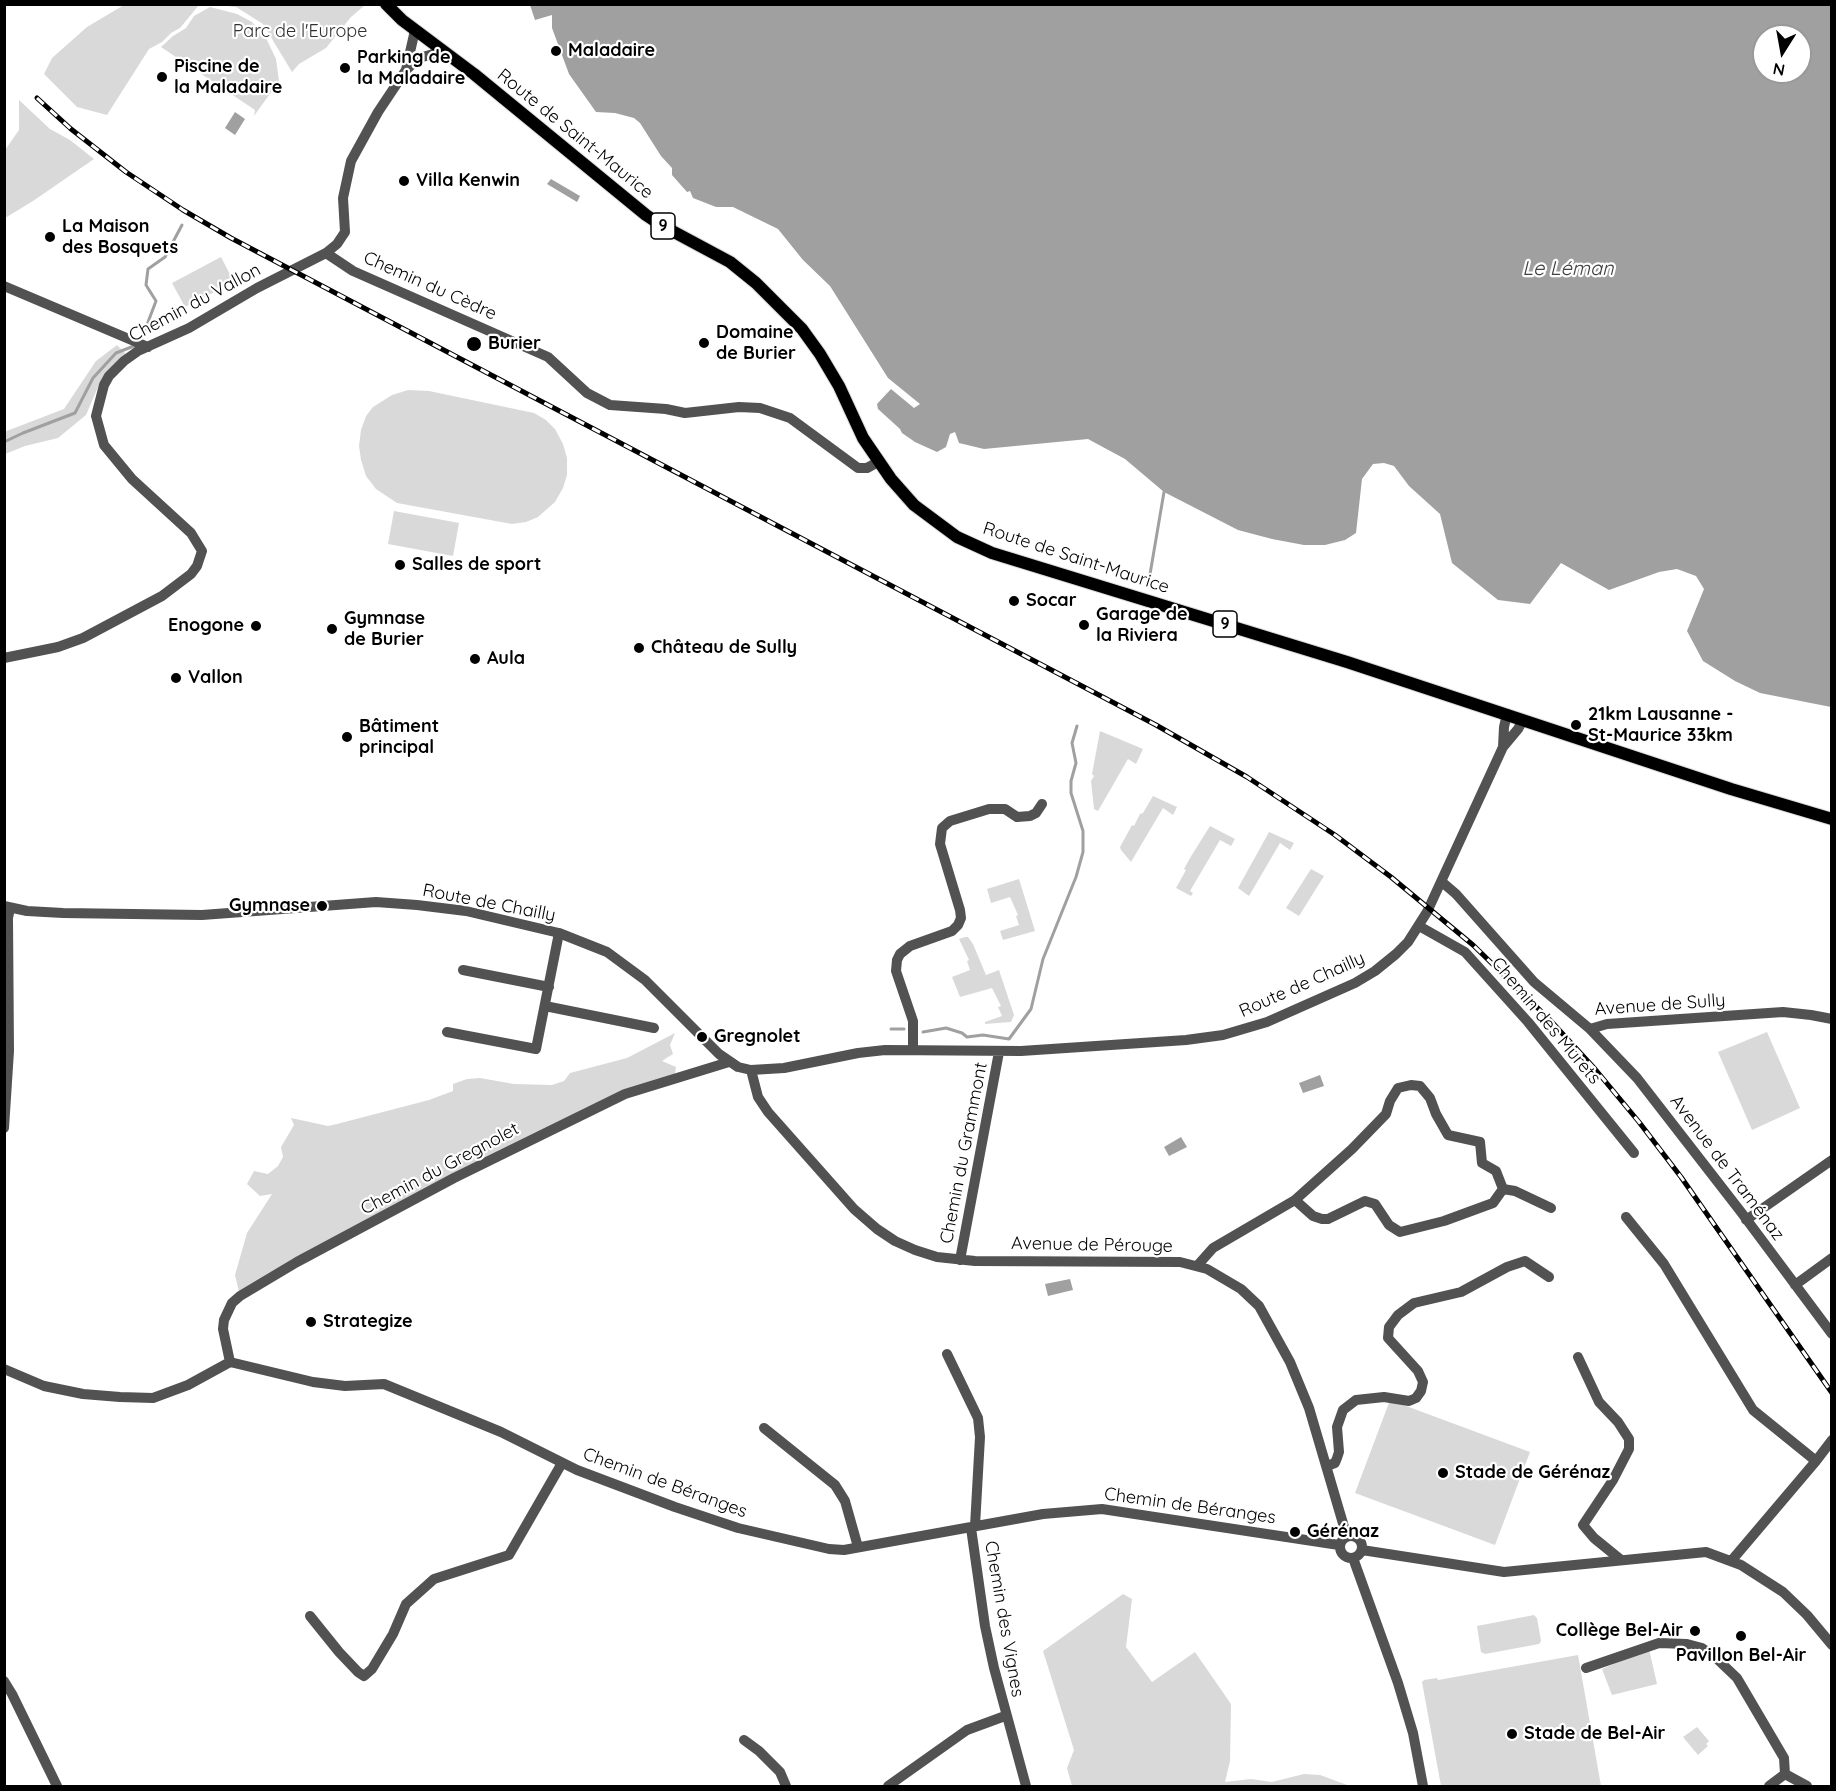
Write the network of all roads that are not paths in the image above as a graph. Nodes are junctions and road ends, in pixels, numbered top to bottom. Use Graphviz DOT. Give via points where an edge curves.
graph roads {
  1 [pos="388,7"];
  2 [pos="415,30"];
  3 [pos="444,51"];
  4 [pos="406,69"];
  5 [pos="326,253"];
  6 [pos="4,286"];
  7 [pos="145,345"];
  8 [pos="878,462"];
  9 [pos="4,658"];
  10 [pos="1507,714"];
  11 [pos="1523,720"];
  12 [pos="1503,747"];
  13 [pos="1042,804"];
  14 [pos="1832,819"];
  15 [pos="1442,882"];
  16 [pos="7,907"];
  17 [pos="1419,926"];
  18 [pos="559,933"];
  19 [pos="463,970"];
  20 [pos="549,987"];
  21 [pos="545,1006"];
  22 [pos="1832,1019"];
  23 [pos="654,1028"];
  24 [pos="1590,1029"];
  25 [pos="447,1032"];
  26 [pos="913,1049"];
  27 [pos="999,1052"];
  28 [pos="729,1062"];
  29 [pos="751,1070"];
  30 [pos="4,1128"];
  31 [pos="1634,1153"];
  32 [pos="1832,1161"];
  33 [pos="1503,1189"];
  34 [pos="1295,1200"];
  35 [pos="1551,1208"];
  36 [pos="1626,1216"];
  37 [pos="1746,1220"];
  38 [pos="1832,1258"];
  39 [pos="960,1260"];
  40 [pos="1197,1266"];
  41 [pos="1549,1277"];
  42 [pos="1795,1285"];
  43 [pos="1832,1334"];
  44 [pos="946,1354"];
  45 [pos="1578,1357"];
  46 [pos="230,1362"];
  47 [pos="4,1369"];
  48 [pos="764,1428"];
  49 [pos="1831,1441"];
  50 [pos="1816,1461"];
  51 [pos="562,1464"];
  52 [pos="1327,1466"];
  53 [pos="973,1527"];
  54 [pos="1343,1541"];
  55 [pos="858,1547"];
  56 [pos="1362,1550"];
  57 [pos="1353,1558"];
  58 [pos="1621,1560"];
  59 [pos="1732,1560"];
  60 [pos="310,1616"];
  61 [pos="1832,1644"];
  62 [pos="1586,1668"];
  63 [pos="4,1681"];
  64 [pos="1005,1716"];
  65 [pos="744,1740"];
  66 [pos="1785,1774"];
  67 [pos="57,1786"];
  68 [pos="786,1786"];
  69 [pos="888,1786"];
  70 [pos="1026,1786"];
  71 [pos="1423,1786"];
  72 [pos="1769,1786"];
  73 [pos="1807,1786"];
  1 -- 2 [label="main road, Route de Saint-Maurice / 9"];
  2 -- 3 [label="main road, Route de Saint-Maurice / 9"];
  2 -- 4 [label="street, Chemin du Vallon"];
  3 -- 4 [label="street, Chemin du Vallon" via="419,58"];
  3 -- 8 [label="main road, Route de Saint-Maurice / 9" via="646,214 730,262 779,305 820,354"];
  4 -- 5 [label="street, Chemin du Vallon" via="351,161 343,198 345,232"];
  5 -- 7 [label="street, Chemin du Vallon" via="189,328"];
  5 -- 8 [label="street, Chemin du Cèdre" via="353,271 549,357 601,401 685,413 739,407 767,410 790,418 853,466 867,468"];
  6 -- 7 [label="street"];
  7 -- 9 [label="street, Chemin du Vallon" via="124,361 104,385 96,416 98,430 104,445 132,479 190,533 202,551 201,559 177,585 121,619 58,647"];
  8 -- 10 [label="main road, Route de Saint-Maurice / 9" via="920,510 976,547"];
  10 -- 11 [label="main road, Route de Saint-Maurice / 9"];
  10 -- 12 [label="street, Route de Chailly"];
  11 -- 12 [label="street, Route de Chailly"];
  11 -- 14 [label="main road, Route de Saint-Maurice / 9"];
  12 -- 15 [label="street, Route de Chailly"];
  13 -- 26 [label="street" via="1030,816 1017,817 1005,809 989,808 950,821 942,828 940,844 961,918 952,931 910,946 898,957 896,971 913,1021"];
  15 -- 17 [label="street, Route de Chailly"];
  15 -- 24 [label="street, Avenue de Sully" via="1534,982"];
  16 -- 18 [label="street, Route de Chailly" via="63,913 202,915 385,903 460,910"];
  16 -- 30 [label="street, Route de Chailly" via="9,1051"];
  17 -- 27 [label="street, Route de Chailly" via="1396,954 1369,975 1276,1019 1238,1031 1186,1040"];
  17 -- 31 [label="street, Chemin des Murets" via="1465,952 1528,1022"];
  18 -- 20 [label="street"];
  18 -- 28 [label="street, Route de Chailly" via="626,964"];
  19 -- 20 [label="street"];
  20 -- 21 [label="street"];
  21 -- 23 [label="street"];
  21 -- 25 [label="street" via="536,1049"];
  22 -- 24 [label="street, Avenue de Sully" via="1783,1012 1607,1024"];
  24 -- 37 [label="street, Avenue de Traménaz" via="1637,1078"];
  26 -- 27 [label="street, Route de Chailly"];
  26 -- 29 [label="street, Route de Chailly"];
  27 -- 39 [label="street, Chemin du Grammont"];
  28 -- 29 [label="street, Route de Chailly"];
  28 -- 46 [label="street, Chemin du Gregnolet" via="615,1099 454,1178 240,1296 224,1320"];
  29 -- 39 [label="street, Avenue de Pérouge" via="758,1097 768,1112 854,1209 895,1241 937,1257"];
  32 -- 37 [label="street"];
  33 -- 34 [label="street" via="1493,1203 1401,1232 1389,1225 1375,1204 1365,1201 1322,1219"];
  33 -- 34 [label="street" via="1496,1171 1482,1163 1480,1142 1448,1136 1430,1098 1420,1086 1411,1085 1398,1088 1386,1114"];
  33 -- 35 [label="street"];
  34 -- 40 [label="street" via="1213,1248"];
  36 -- 50 [label="street" via="1664,1264 1753,1410"];
  37 -- 42 [label="street, Avenue de Traménaz"];
  38 -- 42 [label="street"];
  39 -- 40 [label="street, Avenue de Pérouge" via="1156,1261"];
  40 -- 52 [label="street, Avenue de Pérouge" via="1222,1276 1259,1306 1290,1362"];
  41 -- 52 [label="street" via="1525,1261 1461,1292 1414,1303 1398,1315 1389,1328 1388,1338 1418,1371 1421,1391 1409,1401 1384,1397 1356,1400 1343,1410 1336,1435 1339,1452 1335,1463"];
  42 -- 43 [label="street, Avenue de Traménaz"];
  44 -- 53 [label="street, Chemin des Vignes" via="978,1418"];
  45 -- 58 [label="street" via="1599,1402 1629,1439 1629,1449 1613,1480 1583,1525"];
  46 -- 47 [label="street" via="188,1385 153,1398 83,1394 44,1386"];
  46 -- 51 [label="street, Chemin de Béranges" via="313,1382 345,1386 384,1384 501,1432"];
  48 -- 55 [label="street" via="835,1485"];
  49 -- 50 [label="street"];
  50 -- 59 [label="street"];
  51 -- 55 [label="street, Chemin de Béranges" via="738,1528 830,1550"];
  51 -- 60 [label="street" via="509,1555 434,1579 406,1604 393,1634 364,1676"];
  52 -- 54 [label="street, Avenue de Pérouge"];
  53 -- 54 [label="street, Chemin de Béranges" via="1042,1514 1102,1509"];
  53 -- 55 [label="street, Chemin de Béranges"];
  53 -- 64 [label="street, Chemin des Vignes" via="985,1626"];
  54 -- 56 [label="street" via="1354,1536"];
  54 -- 57 [label="street" via="1343,1556"];
  56 -- 57 [label="street"];
  56 -- 58 [label="street" via="1504,1572"];
  57 -- 71 [label="street" via="1398,1683"];
  58 -- 59 [label="street" via="1706,1552"];
  59 -- 61 [label="street" via="1783,1592"];
  62 -- 66 [label="street" via="1659,1643 1702,1648 1737,1678 1784,1758"];
  63 -- 67 [label="street"];
  64 -- 69 [label="street, Chemin des Vignes" via="968,1730"];
  64 -- 70 [label="street, Chemin des Vignes"];
  65 -- 68 [label="street" via="780,1772"];
  66 -- 72 [label="street"];
  66 -- 73 [label="street"];
}
